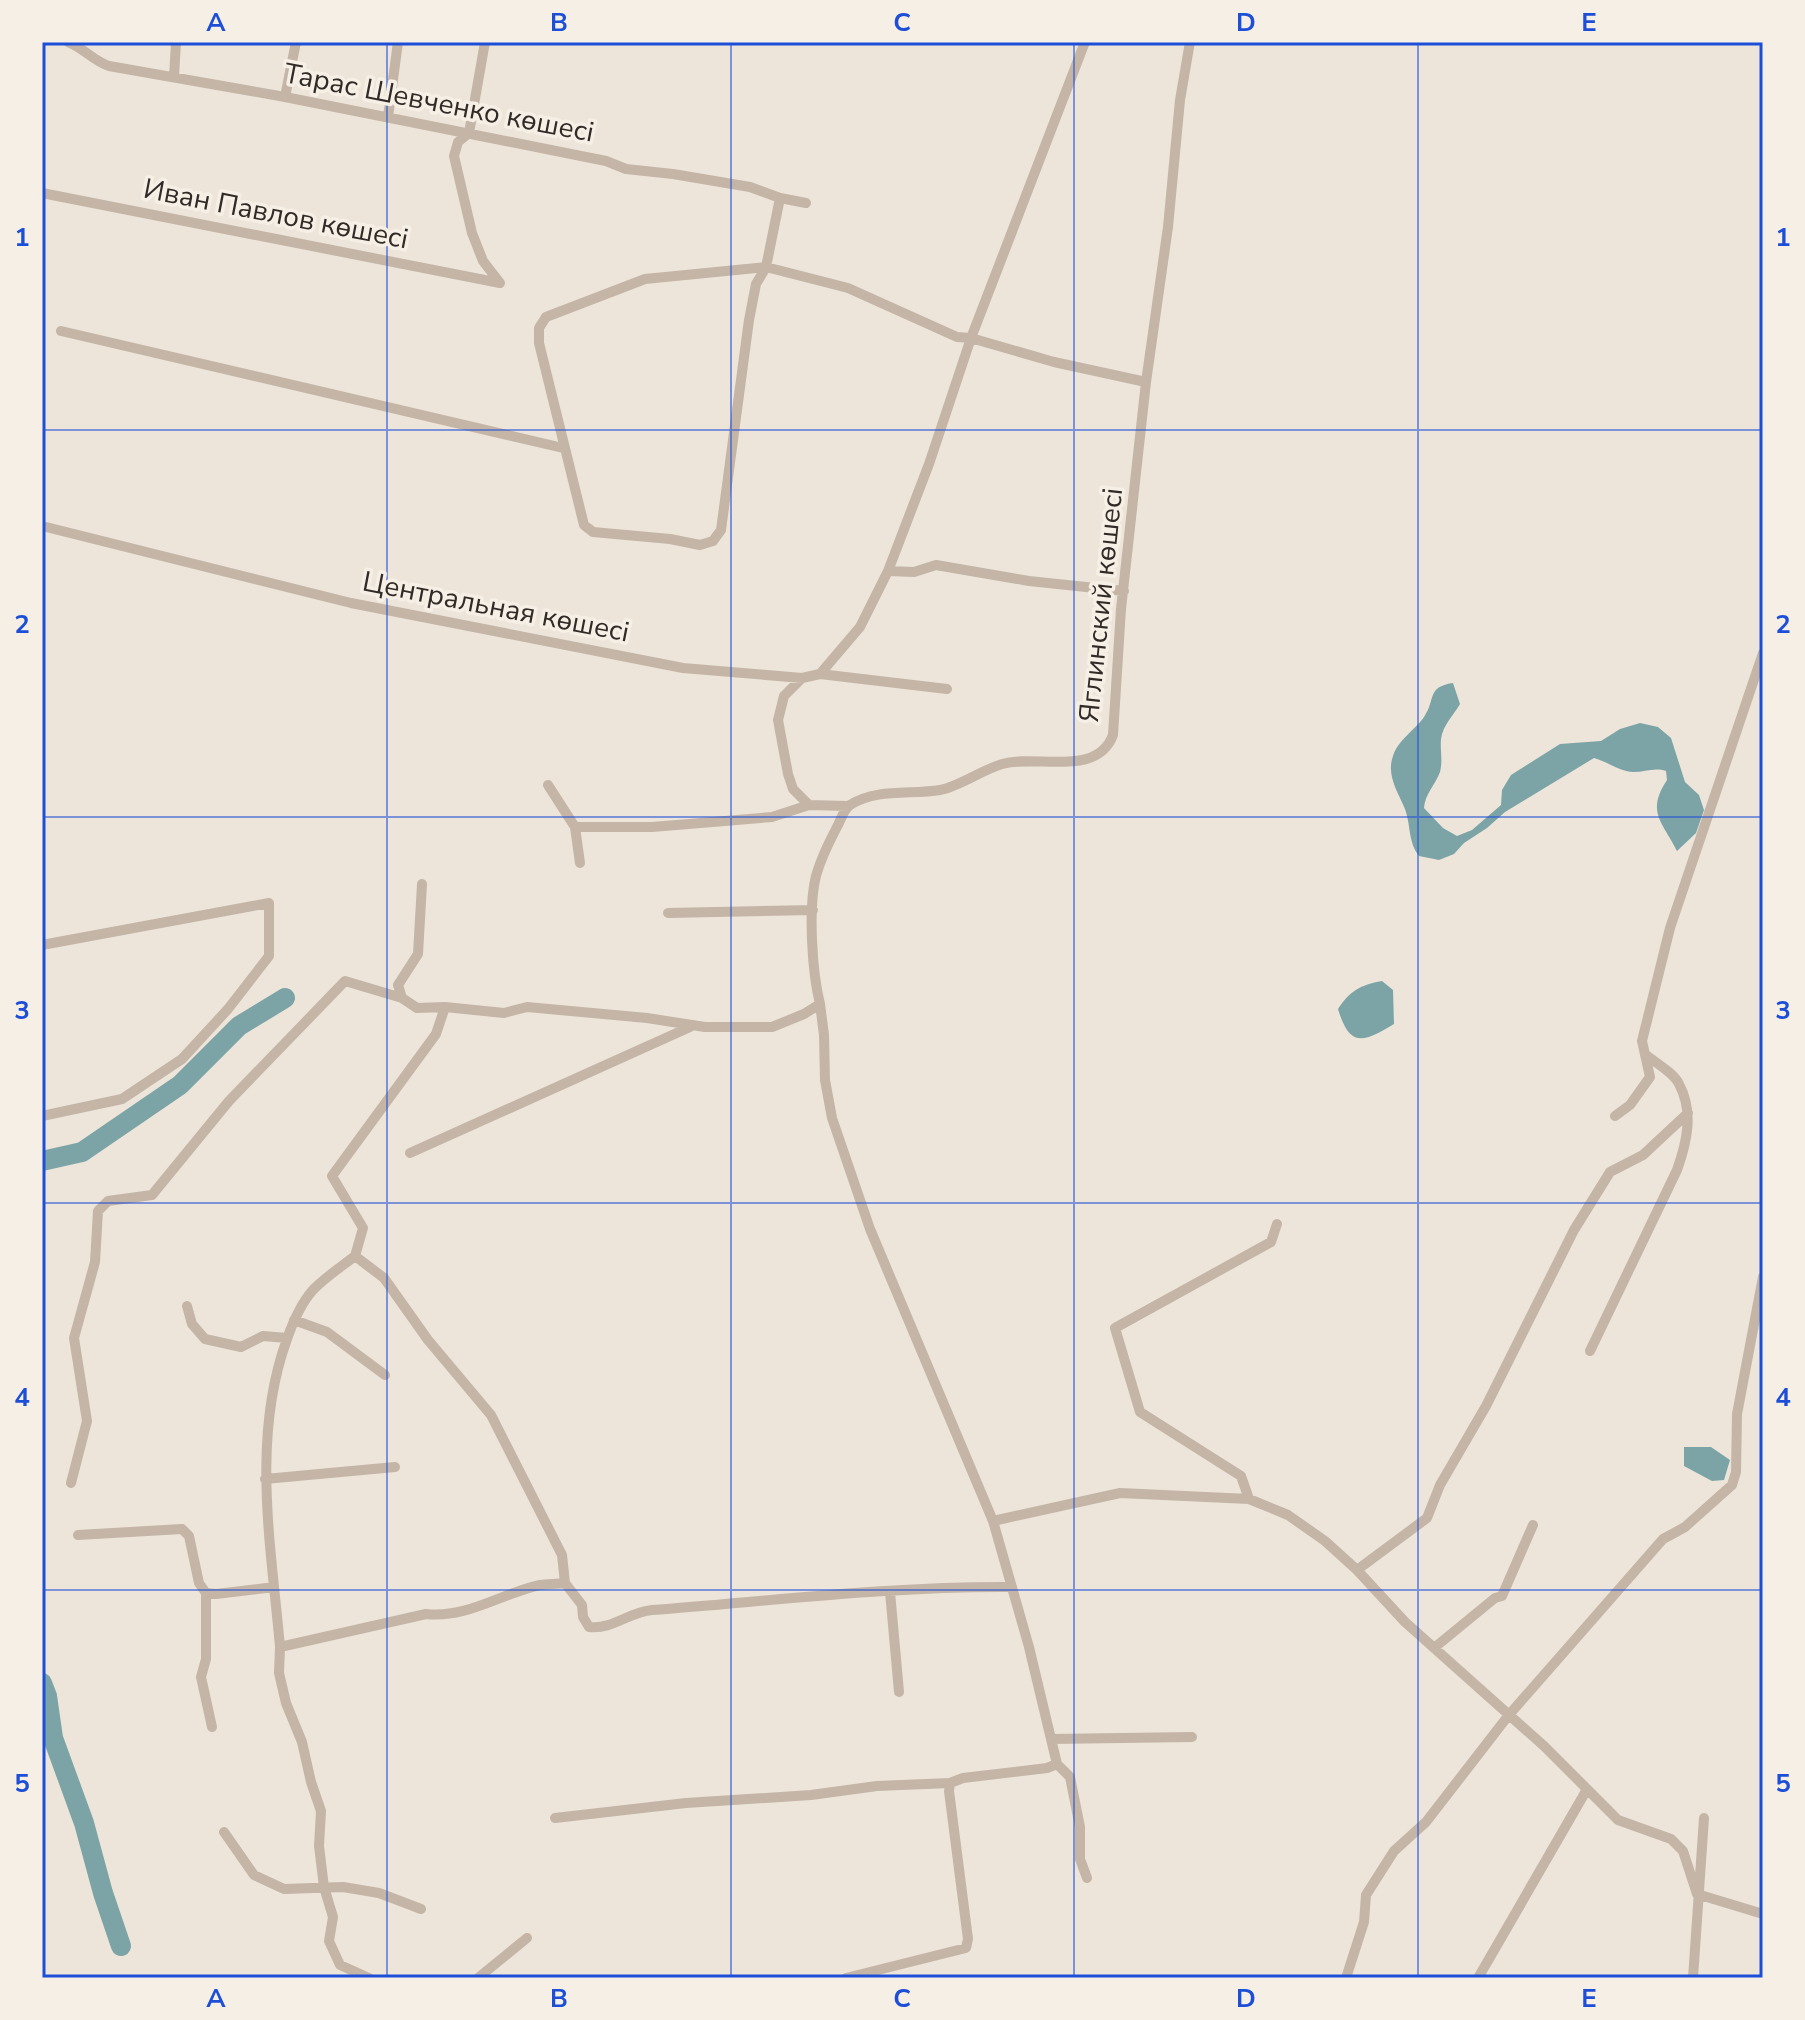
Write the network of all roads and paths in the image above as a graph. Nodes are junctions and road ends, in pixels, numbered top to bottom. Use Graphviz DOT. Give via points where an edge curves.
graph roads {
  1 [pos="68,42"];
  2 [pos="176,42"];
  3 [pos="296,42"];
  4 [pos="398,42"];
  5 [pos="485,42"];
  6 [pos="1085,42"];
  7 [pos="1190,42"];
  8 [pos="174,77"];
  9 [pos="285,97"];
  10 [pos="388,117"];
  11 [pos="469,133"];
  12 [pos="42,193"];
  13 [pos="780,198"];
  14 [pos="806,203"];
  15 [pos="766,267"];
  16 [pos="61,331"];
  17 [pos="971,338"];
  18 [pos="1146,382"];
  19 [pos="563,448"];
  20 [pos="42,526"];
  21 [pos="888,571"];
  22 [pos="1124,591"];
  23 [pos="1763,653"];
  24 [pos="820,674"];
  25 [pos="802,678"];
  26 [pos="947,689"];
  27 [pos="548,785"];
  28 [pos="809,805"];
  29 [pos="848,806"];
  30 [pos="575,827"];
  31 [pos="580,863"];
  32 [pos="422,884"];
  33 [pos="813,910"];
  34 [pos="668,913"];
  35 [pos="42,945"];
  36 [pos="402,998"];
  37 [pos="820,1004"];
  38 [pos="445,1007"];
  39 [pos="690,1027"];
  40 [pos="1645,1054"];
  41 [pos="1688,1113"];
  42 [pos="42,1116"];
  43 [pos="1615,1116"];
  44 [pos="410,1153"];
  45 [pos="1277,1224"];
  46 [pos="355,1256"];
  47 [pos="1763,1277"];
  48 [pos="187,1306"];
  49 [pos="294,1320"];
  50 [pos="287,1338"];
  51 [pos="1590,1351"];
  52 [pos="385,1375"];
  53 [pos="395,1467"];
  54 [pos="265,1479"];
  55 [pos="71,1483"];
  56 [pos="1249,1499"];
  57 [pos="993,1521"];
  58 [pos="1533,1525"];
  59 [pos="78,1535"];
  60 [pos="1357,1570"];
  61 [pos="565,1583"];
  62 [pos="274,1587"];
  63 [pos="1012,1587"];
  64 [pos="890,1592"];
  65 [pos="206,1593"];
  66 [pos="280,1647"];
  67 [pos="1434,1648"];
  68 [pos="899,1692"];
  69 [pos="1508,1716"];
  70 [pos="212,1727"];
  71 [pos="1192,1737"];
  72 [pos="1051,1739"];
  73 [pos="1057,1764"];
  74 [pos="950,1783"];
  75 [pos="1586,1791"];
  76 [pos="555,1818"];
  77 [pos="1704,1818"];
  78 [pos="224,1832"];
  79 [pos="1087,1878"];
  80 [pos="324,1887"];
  81 [pos="1697,1894"];
  82 [pos="421,1909"];
  83 [pos="1763,1914"];
  84 [pos="527,1938"];
  85 [pos="369,1978"];
  86 [pos="478,1978"];
  87 [pos="846,1978"];
  88 [pos="1346,1978"];
  89 [pos="1478,1978"];
  90 [pos="1693,1978"];
  1 -- 8 [label="street, Тарас Шевченко көшесі" via="109,66"];
  2 -- 8 [label="street"];
  3 -- 9 [label="street"];
  4 -- 10 [label="street"];
  5 -- 11 [label="street"];
  6 -- 17 [label="street"];
  7 -- 18 [label="street, Яглинский көшесі"];
  8 -- 9 [label="street, Тарас Шевченко көшесі"];
  9 -- 10 [label="street, Тарас Шевченко көшесі"];
  10 -- 11 [label="street, Тарас Шевченко көшесі"];
  11 -- 12 [label="street, Иван Павлов көшесі" via="458,142 454,156 472,233 483,261 500,283"];
  11 -- 13 [label="street, Тарас Шевченко көшесі" via="626,169 750,187"];
  13 -- 14 [label="street, Тарас Шевченко көшесі"];
  13 -- 15 [label="street"];
  15 -- 17 [label="street" via="848,288 930,327"];
  15 -- 19 [label="street" via="645,279 546,317 539,343"];
  15 -- 19 [label="street" via="756,284 721,530 713,541 700,545 593,532 584,525"];
  16 -- 19 [label="street"];
  17 -- 18 [label="street"];
  17 -- 21 [label="street"];
  18 -- 22 [label="street, Яглинский көшесі"];
  20 -- 25 [label="street, Центральная көшесі" via="351,603 683,668"];
  21 -- 22 [label="street" via="914,572 936,565"];
  21 -- 24 [label="street" via="860,627"];
  22 -- 29 [label="street, Яглинский көшесі" via="1109,746 1068,763 1007,763 944,790 875,795"];
  23 -- 40 [label="street" via="1670,928 1642,1041"];
  24 -- 25 [label="street, Центральная көшесі"];
  24 -- 26 [label="street, Центральная көшесі"];
  25 -- 28 [label="street" via="784,696 778,720 793,789"];
  27 -- 30 [label="street"];
  28 -- 29 [label="street"];
  28 -- 30 [label="street" via="772,817"];
  29 -- 33 [label="street" via="815,878"];
  30 -- 31 [label="street"];
  32 -- 36 [label="street" via="418,954 398,985"];
  33 -- 34 [label="street"];
  33 -- 37 [label="street"];
  35 -- 42 [label="street" via="269,903 269,956 182,1059 122,1099"];
  36 -- 38 [label="street" via="417,1008"];
  36 -- 55 [label="street" via="345,981 229,1101 152,1195 108,1201 98,1211 95,1262 74,1338 87,1421"];
  37 -- 39 [label="street" via="772,1027"];
  37 -- 57 [label="street" via="832,1118 870,1229"];
  38 -- 39 [label="street" via="504,1013 541,1008"];
  38 -- 46 [label="street" via="436,1034 332,1176 363,1228"];
  39 -- 44 [label="street"];
  40 -- 41 [label="street" via="1679,1082"];
  40 -- 43 [label="street" via="1650,1077"];
  41 -- 51 [label="street" via="1688,1141 1677,1170"];
  41 -- 60 [label="street" via="1643,1155 1610,1172 1574,1230 1427,1518"];
  45 -- 56 [label="street" via="1271,1242 1115,1328 1140,1412 1241,1476"];
  46 -- 49 [label="street" via="312,1291"];
  46 -- 61 [label="street" via="384,1278 491,1415 562,1555"];
  47 -- 69 [label="street" via="1737,1414 1732,1485 1685,1527 1663,1539"];
  48 -- 50 [label="street" via="192,1324 205,1339 241,1347 263,1336"];
  49 -- 50 [label="street"];
  49 -- 52 [label="street" via="327,1332"];
  50 -- 54 [label="street" via="275,1372"];
  53 -- 54 [label="street"];
  54 -- 62 [label="street"];
  56 -- 57 [label="street" via="1120,1493"];
  56 -- 60 [label="street" via="1288,1515"];
  57 -- 63 [label="street"];
  58 -- 67 [label="street" via="1502,1596"];
  59 -- 65 [label="street" via="182,1529 189,1536"];
  60 -- 67 [label="street"];
  61 -- 64 [label="street" via="582,1605 589,1627 602,1629 642,1611"];
  61 -- 66 [label="street" via="539,1585 440,1616 426,1614"];
  62 -- 65 [label="street"];
  62 -- 66 [label="street"];
  63 -- 64 [label="street"];
  63 -- 72 [label="street"];
  64 -- 68 [label="street"];
  65 -- 70 [label="street" via="201,1677"];
  66 -- 80 [label="street" via="286,1703 321,1811"];
  67 -- 69 [label="street"];
  69 -- 75 [label="street"];
  69 -- 88 [label="street" via="1426,1822 1394,1851 1371,1886"];
  71 -- 72 [label="street"];
  72 -- 73 [label="street"];
  73 -- 74 [label="street"];
  73 -- 79 [label="street" via="1070,1777"];
  74 -- 76 [label="street"];
  74 -- 87 [label="street" via="966,1948"];
  75 -- 81 [label="street" via="1618,1820 1671,1839 1683,1851"];
  75 -- 89 [label="street"];
  77 -- 81 [label="street"];
  78 -- 80 [label="street" via="254,1875 284,1889"];
  80 -- 82 [label="street" via="379,1893"];
  80 -- 85 [label="street" via="333,1917 329,1941 340,1965"];
  81 -- 83 [label="street"];
  81 -- 90 [label="street"];
  84 -- 86 [label="street"];
}
